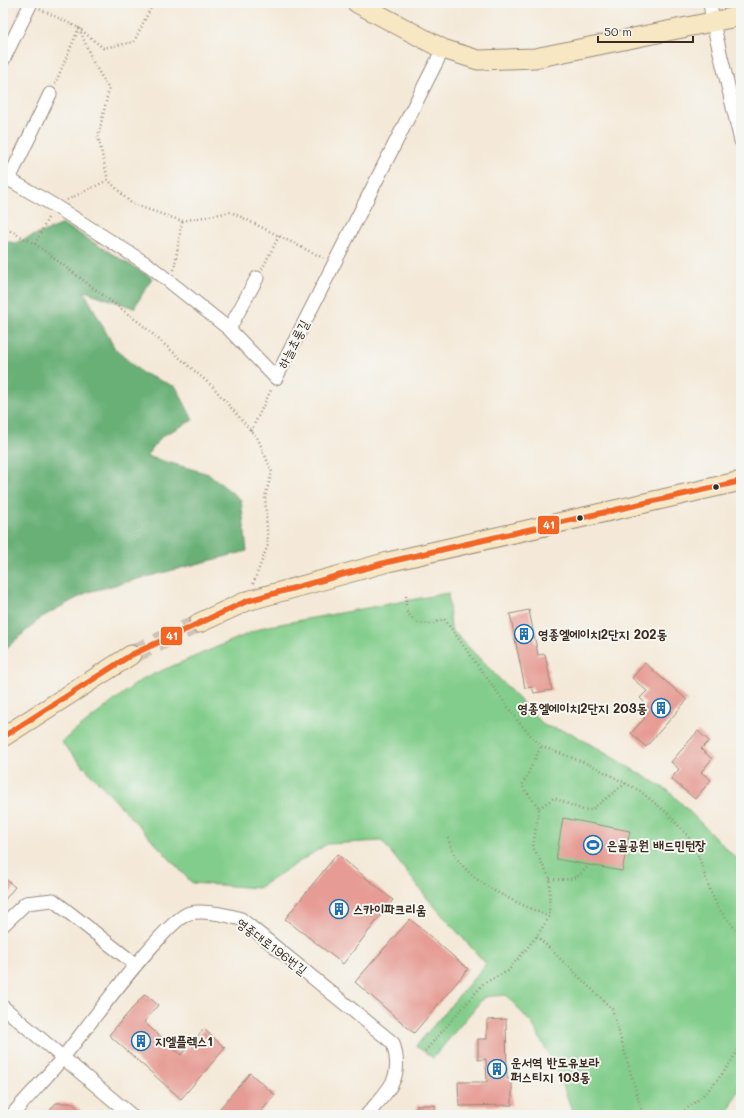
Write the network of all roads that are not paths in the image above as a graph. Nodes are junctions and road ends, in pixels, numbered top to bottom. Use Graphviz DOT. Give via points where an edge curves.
graph roads {
  1 [pos="358,3"];
  2 [pos="710,3"];
  3 [pos="33,5"];
  4 [pos="741,16"];
  5 [pos="713,22"];
  6 [pos="442,49"];
  7 [pos="3,60"];
  8 [pos="50,94"];
  9 [pos="741,141"];
  10 [pos="6,178"];
  11 [pos="257,278"];
  12 [pos="229,329"];
  13 [pos="741,481"];
  14 [pos="199,623"];
  15 [pos="131,655"];
  16 [pos="3,738"];
  17 [pos="3,925"];
  18 [pos="136,965"];
  19 [pos="3,1007"];
  20 [pos="64,1057"];
  21 [pos="12,1115"];
  22 [pos="131,1115"];
  23 [pos="366,1115"];
  1 -- 6 [label="main road"];
  2 -- 5 [label="street"];
  3 -- 7 [label="street"];
  4 -- 5 [label="main road"];
  5 -- 6 [label="main road" via="535,58 478,60"];
  5 -- 9 [label="street"];
  6 -- 12 [label="street, 하늘초롱길" via="276,378"];
  8 -- 10 [label="street"];
  10 -- 12 [label="street, 하늘초롱길" via="150,266"];
  11 -- 12 [label="street"];
  13 -- 14 [label="main road" via="388,562 247,602"];
  15 -- 16 [label="main road"];
  17 -- 18 [label="street" via="26,903 53,900"];
  18 -- 20 [label="street, 영종대로196번길"];
  18 -- 23 [label="street, 영종대로196번길" via="175,920 189,912 223,914 241,919 393,1043 398,1060 395,1080"];
  19 -- 20 [label="street"];
  20 -- 21 [label="street, 영종대로196번길"];
  20 -- 22 [label="street"];
}
